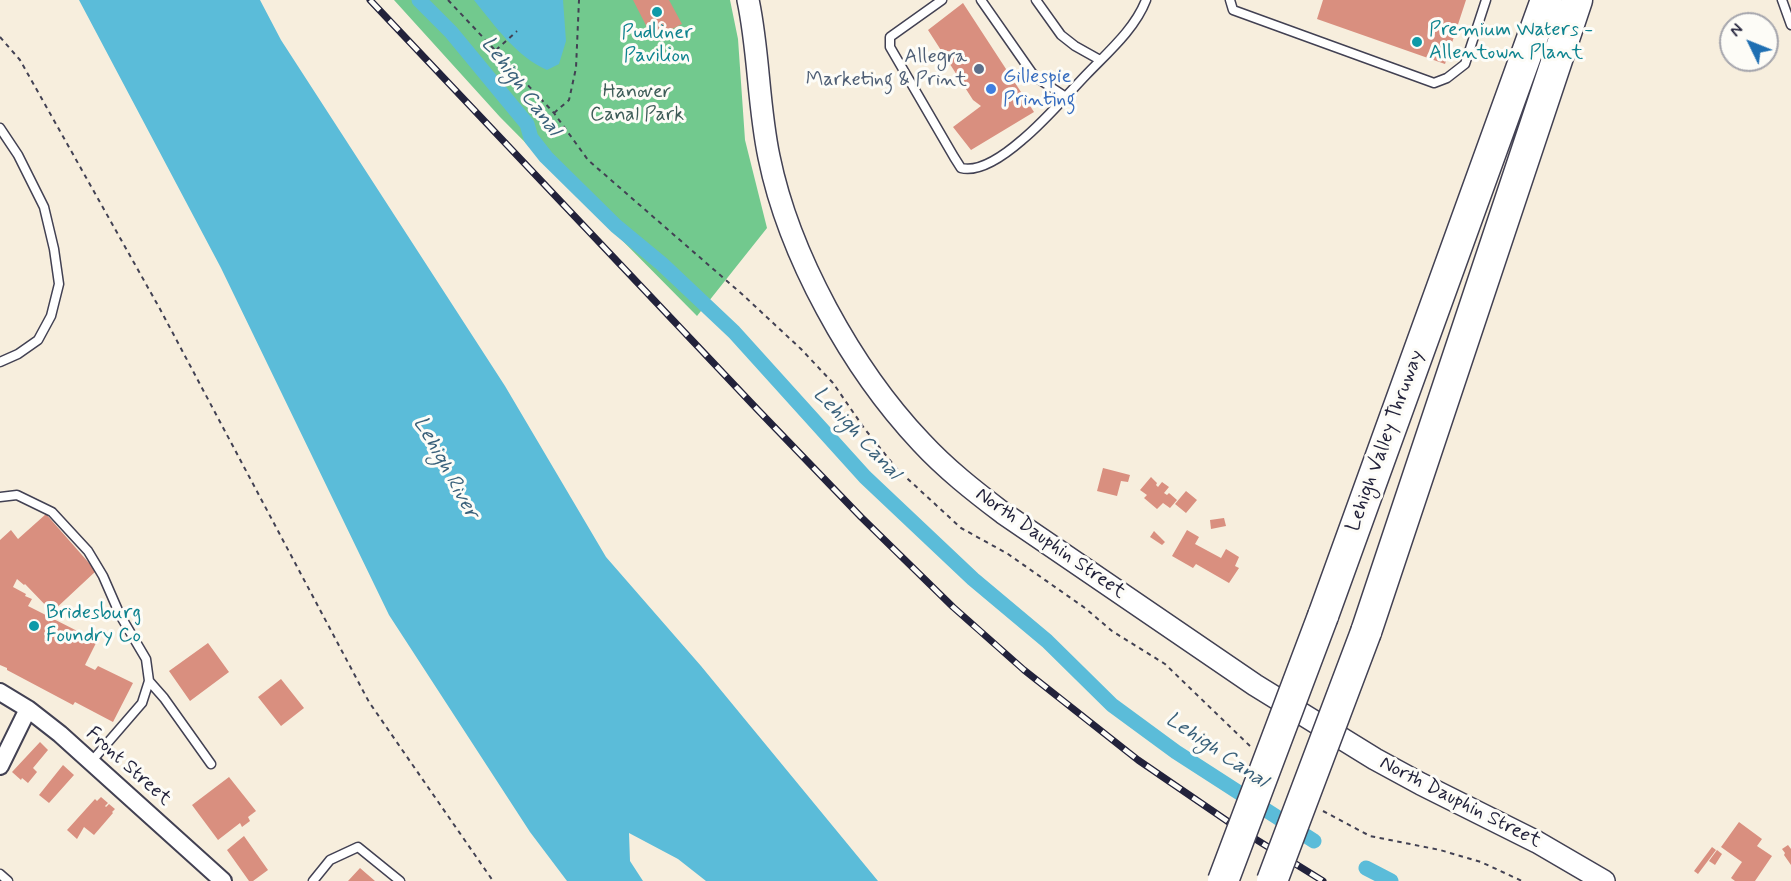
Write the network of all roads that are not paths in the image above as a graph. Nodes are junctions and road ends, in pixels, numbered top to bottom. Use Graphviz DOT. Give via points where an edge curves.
graph roads {
  1 [pos="748,0"];
  2 [pos="942,0"];
  3 [pos="981,0"];
  4 [pos="1036,0"];
  5 [pos="1146,0"];
  6 [pos="1230,0"];
  7 [pos="1236,0"];
  8 [pos="1486,0"];
  9 [pos="1546,0"];
  10 [pos="1577,0"];
  11 [pos="1782,0"];
  12 [pos="1233,10"];
  13 [pos="1791,25"];
  14 [pos="1100,60"];
  15 [pos="1066,97"];
  16 [pos="0,128"];
  17 [pos="0,362"];
  18 [pos="0,497"];
  19 [pos="149,681"];
  20 [pos="0,692"];
  21 [pos="28,709"];
  22 [pos="91,762"];
  23 [pos="212,764"];
  24 [pos="0,766"];
  25 [pos="0,874"];
  26 [pos="8,881"];
  27 [pos="223,881"];
  28 [pos="313,881"];
  29 [pos="400,881"];
  30 [pos="1223,881"];
  31 [pos="1272,881"];
  32 [pos="1604,881"];
  1 -- 32 [label="street, North Dauphin Street" via="769,156 796,246 850,348 920,441 1003,513 1255,685 1376,759"];
  2 -- 15 [label="lane" via="890,37 890,47 962,168 981,166 1004,153"];
  3 -- 15 [label="lane" via="1032,73"];
  4 -- 14 [label="lane" via="1061,35"];
  5 -- 14 [label="lane"];
  6 -- 12 [label="lane"];
  7 -- 12 [label="lane"];
  8 -- 12 [label="lane" via="1465,64 1434,83"];
  9 -- 30 [label="highway, Lehigh Valley Thruway, bridge"];
  10 -- 31 [label="highway, Lehigh Valley Thruway, bridge" via="1366,632"];
  11 -- 13 [label="lane"];
  14 -- 15 [label="lane"];
  16 -- 17 [label="lane" via="44,207 59,285 51,316 38,340"];
  18 -- 19 [label="lane" via="17,495 52,512 88,551 146,659"];
  19 -- 22 [label="lane" via="142,703"];
  19 -- 23 [label="lane"];
  20 -- 21 [label="street, Front Street"];
  21 -- 22 [label="street, Front Street"];
  21 -- 24 [label="street"];
  22 -- 27 [label="street, Front Street"];
  25 -- 26 [label="lane"];
  28 -- 29 [label="lane" via="330,860 358,847"];
}
